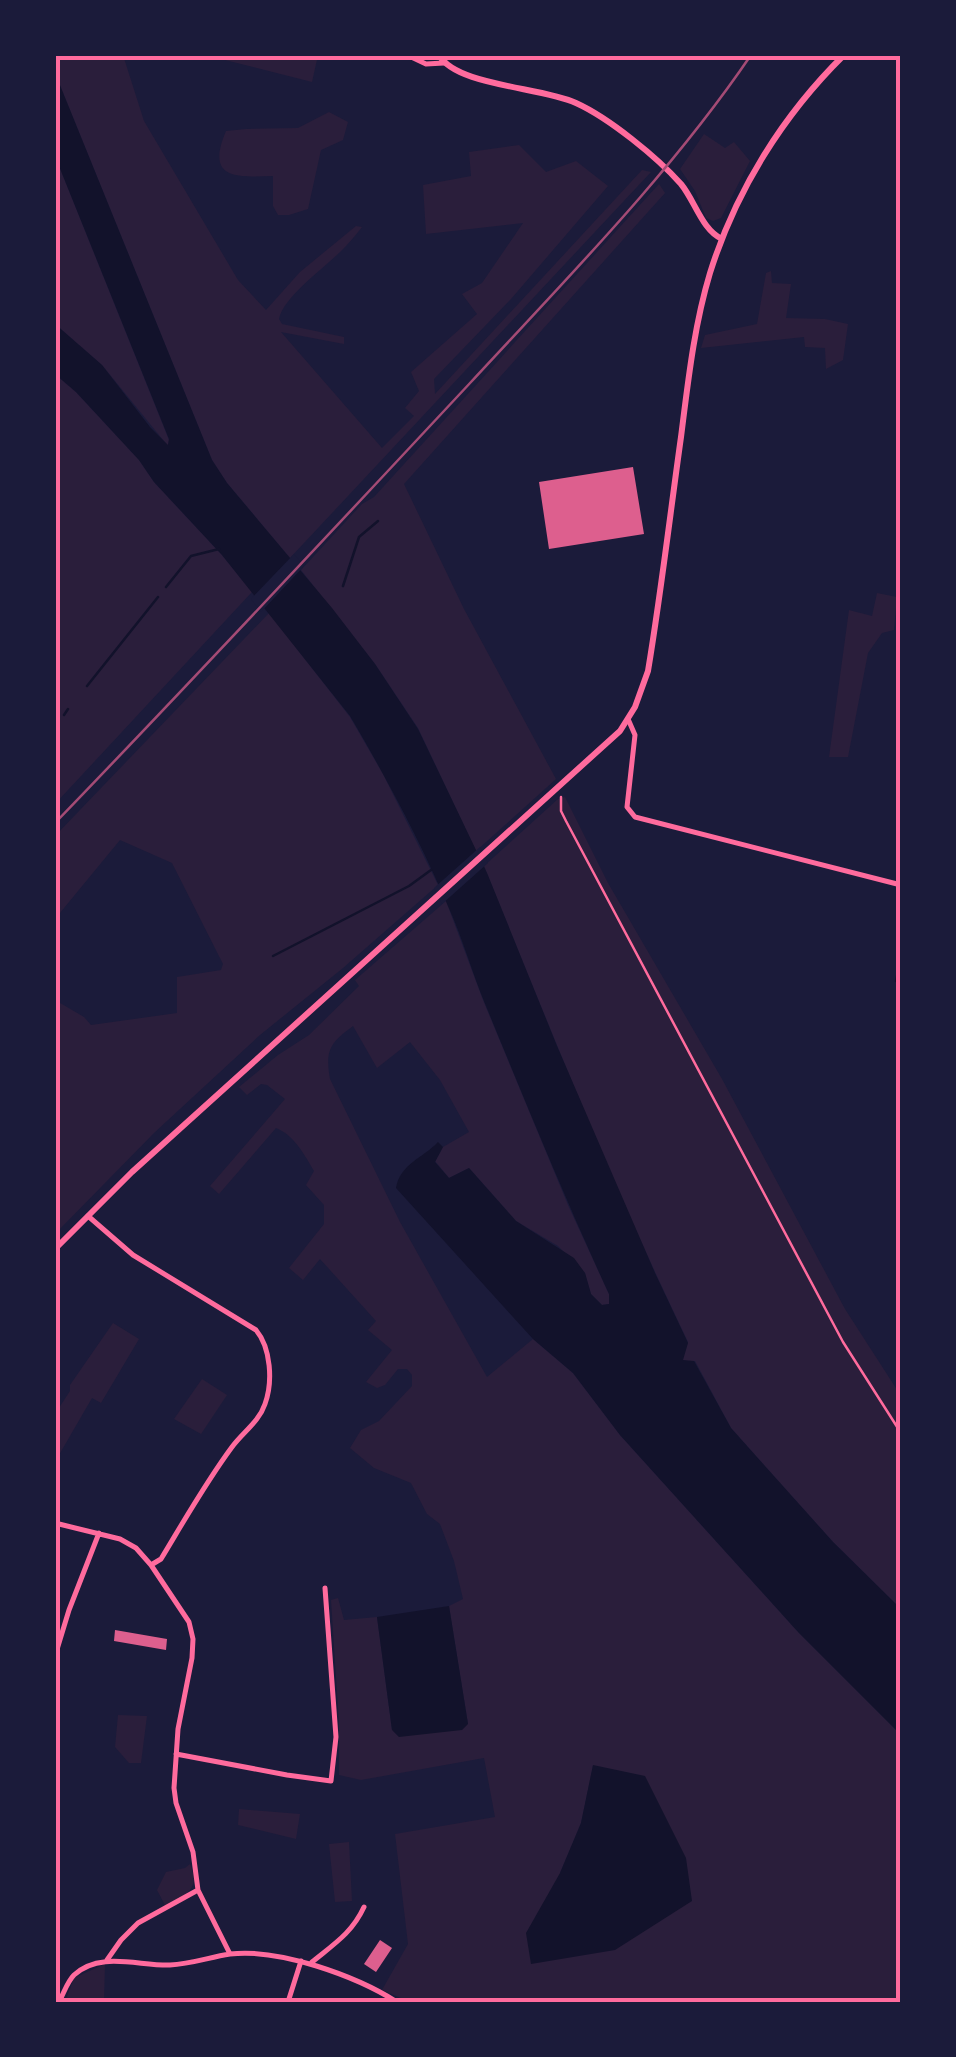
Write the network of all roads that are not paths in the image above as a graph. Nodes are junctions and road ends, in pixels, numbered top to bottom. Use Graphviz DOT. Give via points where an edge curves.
graph roads {
  1 [pos="407,55"];
  2 [pos="844,55"];
  3 [pos="442,59"];
  4 [pos="722,239"];
  5 [pos="628,719"];
  6 [pos="901,885"];
  7 [pos="88,1216"];
  8 [pos="55,1248"];
  9 [pos="55,1523"];
  10 [pos="98,1533"];
  11 [pos="152,1565"];
  12 [pos="325,1588"];
  13 [pos="55,1656"];
  14 [pos="176,1754"];
  15 [pos="198,1890"];
  16 [pos="364,1907"];
  17 [pos="230,1954"];
  18 [pos="107,1960"];
  19 [pos="301,1961"];
  20 [pos="311,1963"];
  21 [pos="60,2002"];
  22 [pos="288,2002"];
  23 [pos="397,2002"];
  1 -- 3 [label="street" via="426,64"];
  2 -- 4 [label="street" via="792,112"];
  3 -- 4 [label="street" via="471,77 577,103 670,173 711,234"];
  4 -- 5 [label="street" via="694,342 648,671"];
  5 -- 6 [label="street" via="635,735 627,806 635,817"];
  5 -- 7 [label="street" via="556,794"];
  7 -- 8 [label="street"];
  7 -- 11 [label="street" via="133,1255 256,1330 267,1350 269,1390 260,1416"];
  9 -- 10 [label="street"];
  10 -- 11 [label="street" via="136,1548"];
  10 -- 13 [label="street"];
  11 -- 14 [label="street" via="193,1639"];
  12 -- 14 [label="street" via="336,1738 331,1781"];
  14 -- 15 [label="street" via="176,1804"];
  15 -- 17 [label="street"];
  15 -- 18 [label="street" via="138,1923"];
  16 -- 20 [label="street" via="350,1931"];
  17 -- 18 [label="street" via="167,1965"];
  17 -- 19 [label="street"];
  18 -- 21 [label="street" via="76,1973"];
  19 -- 20 [label="street"];
  19 -- 22 [label="street"];
  20 -- 23 [label="street"];
}
